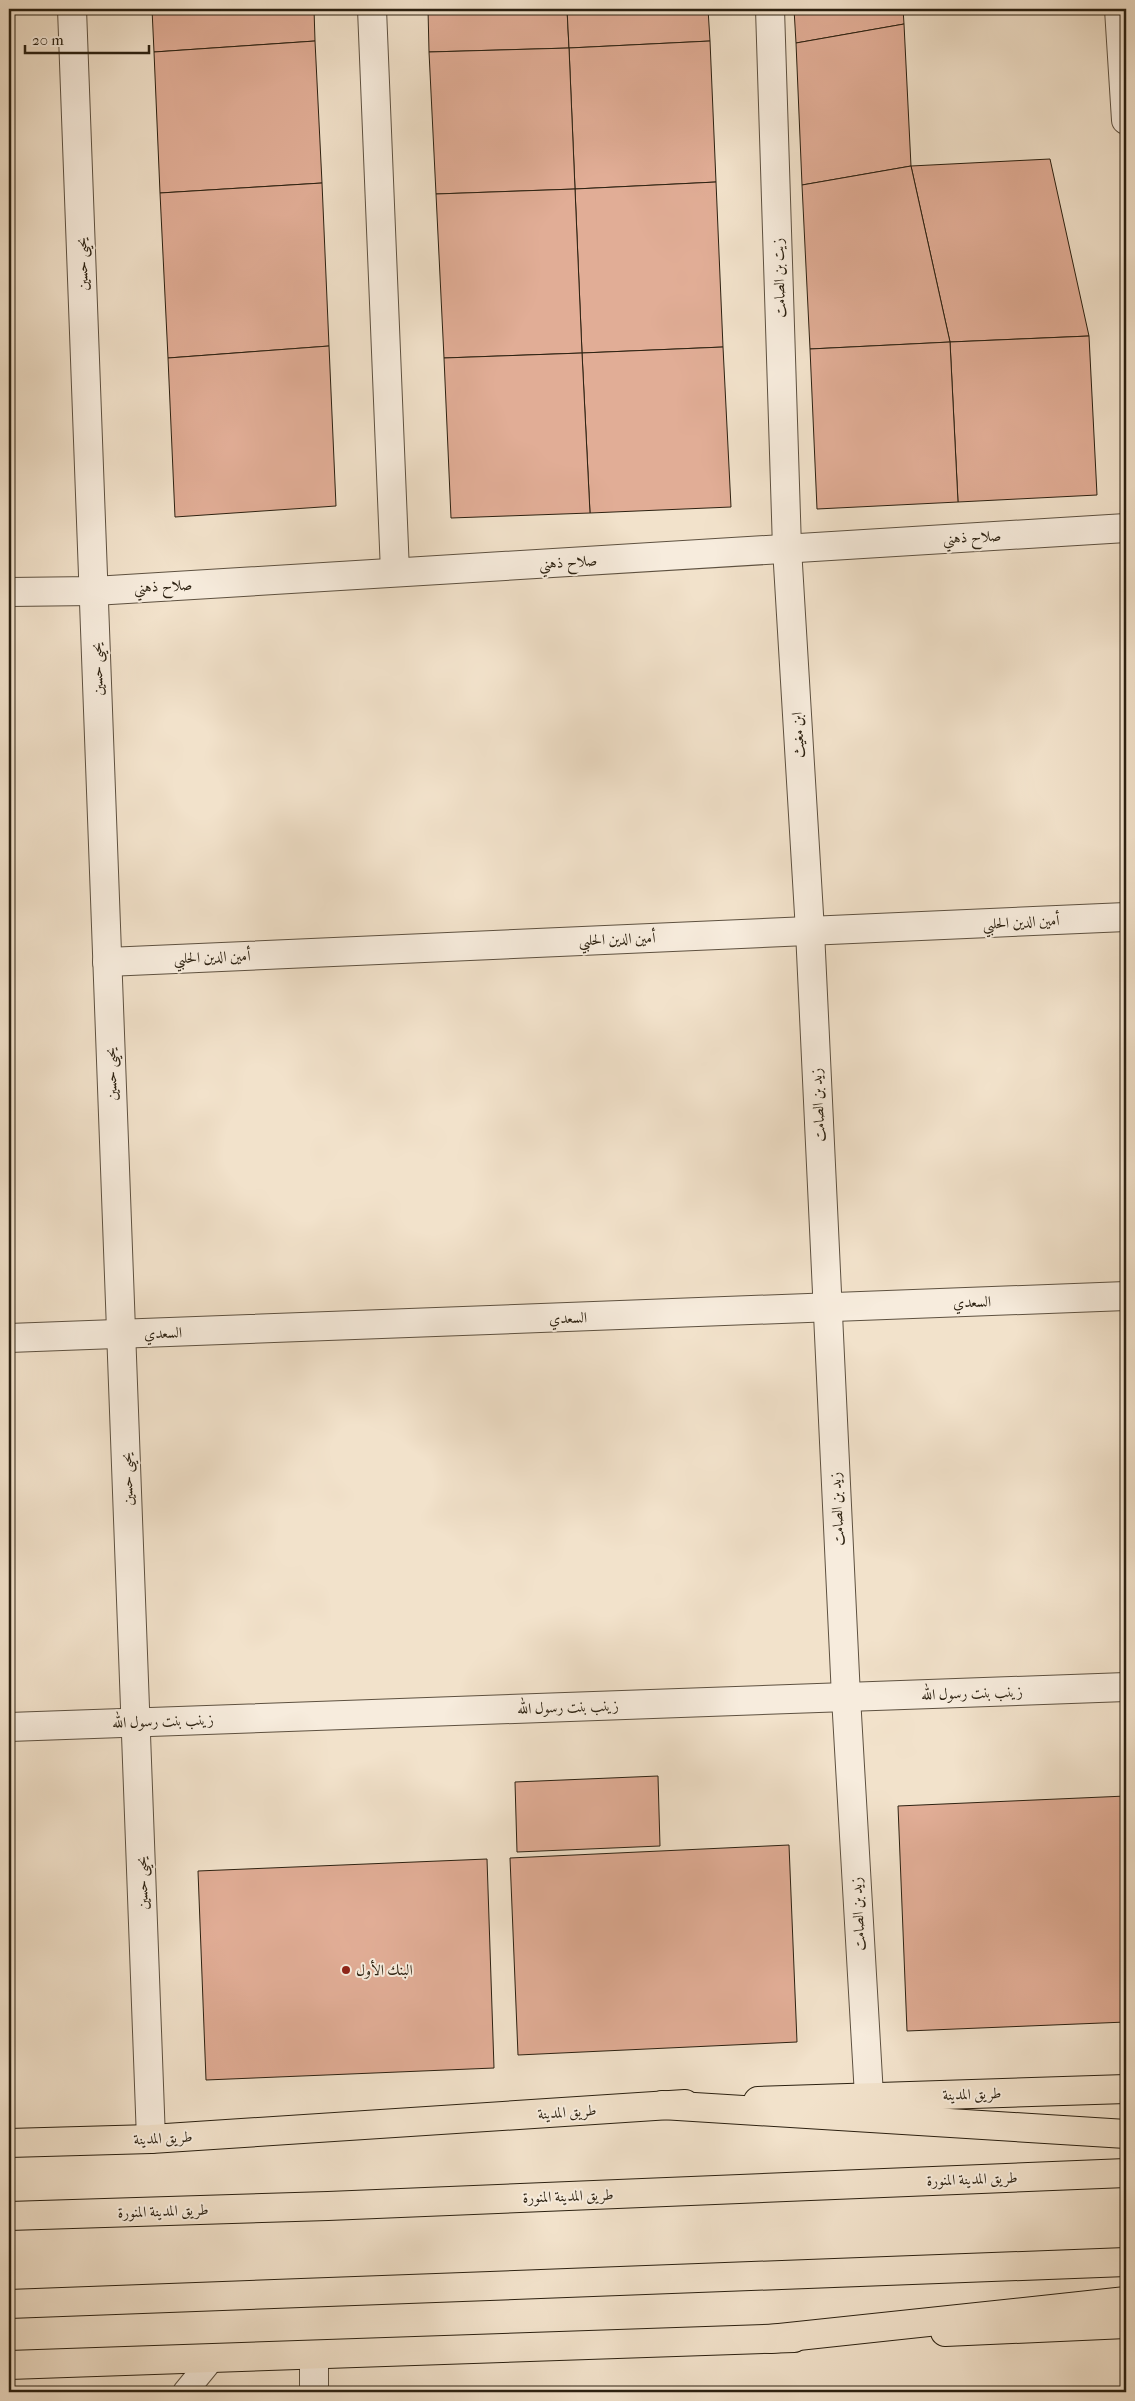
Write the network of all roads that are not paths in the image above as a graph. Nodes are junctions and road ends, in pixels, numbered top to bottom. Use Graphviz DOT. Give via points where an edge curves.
graph roads {
  1 [pos="72,9"];
  2 [pos="372,9"];
  3 [pos="770,9"];
  4 [pos="1119,9"];
  5 [pos="1126,120"];
  6 [pos="1126,528"];
  7 [pos="787,548"];
  8 [pos="396,572"];
  9 [pos="94,591"];
  10 [pos="9,592"];
  11 [pos="1126,917"];
  12 [pos="810,927"];
  13 [pos="107,962"];
  14 [pos="1126,1296"];
  15 [pos="828,1308"];
  16 [pos="122,1334"];
  17 [pos="9,1338"];
  18 [pos="1126,1687"];
  19 [pos="846,1697"];
  20 [pos="136,1722"];
  21 [pos="9,1727"];
  22 [pos="1126,2090"];
  23 [pos="869,2096"];
  24 [pos="662,2105"];
  25 [pos="1126,2134"];
  26 [pos="152,2139"];
  27 [pos="9,2143"];
  28 [pos="1126,2173"];
  29 [pos="9,2216"];
  30 [pos="1126,2262"];
  31 [pos="1126,2300"];
  32 [pos="9,2304"];
  33 [pos="1126,2324"];
  34 [pos="770,2339"];
  35 [pos="314,2356"];
  36 [pos="212,2360"];
  37 [pos="9,2365"];
  38 [pos="185,2392"];
  39 [pos="314,2392"];
  1 -- 9 [label="street, يحيى حسين"];
  2 -- 8 [label="street"];
  3 -- 7 [label="street, زيت بن الصامت"];
  4 -- 5 [label="street"];
  6 -- 7 [label="street, صلاح ذهني"];
  7 -- 8 [label="street, صلاح ذهني"];
  7 -- 12 [label="street, ابن مغيث"];
  8 -- 9 [label="street, صلاح ذهني"];
  9 -- 10 [label="street, صلاح ذهني"];
  9 -- 13 [label="street, يحيى حسين"];
  11 -- 12 [label="street, أمين الدين الحلبي"];
  12 -- 13 [label="street, أمين الدين الحلبي"];
  12 -- 15 [label="street, زيد بن الصامت"];
  13 -- 16 [label="street, يحيى حسين"];
  14 -- 15 [label="street, السعدي"];
  15 -- 16 [label="street, السعدي"];
  15 -- 19 [label="street, زيد بن الصامت"];
  16 -- 17 [label="street, السعدي"];
  16 -- 20 [label="street, يحيى حسين"];
  18 -- 19 [label="street, زينب بنت رسول الله"];
  19 -- 20 [label="street, زينب بنت رسول الله"];
  19 -- 23 [label="street, زيد بن الصامت"];
  20 -- 21 [label="street, زينب بنت رسول الله"];
  20 -- 26 [label="street, يحيى حسين"];
  22 -- 23 [label="main road, طريق المدينة"];
  23 -- 24 [label="main road, طريق المدينة"];
  24 -- 25 [label="main road"];
  24 -- 26 [label="main road, طريق المدينة"];
  26 -- 27 [label="main road, طريق المدينة"];
  28 -- 29 [label="main road, طريق المدينة المنورة"];
  30 -- 32 [label="main road"];
  31 -- 34 [label="main road"];
  33 -- 34 [label="main road"];
  34 -- 35 [label="main road"];
  35 -- 36 [label="main road"];
  35 -- 39 [label="street"];
  36 -- 37 [label="main road"];
  36 -- 38 [label="lane"];
}
